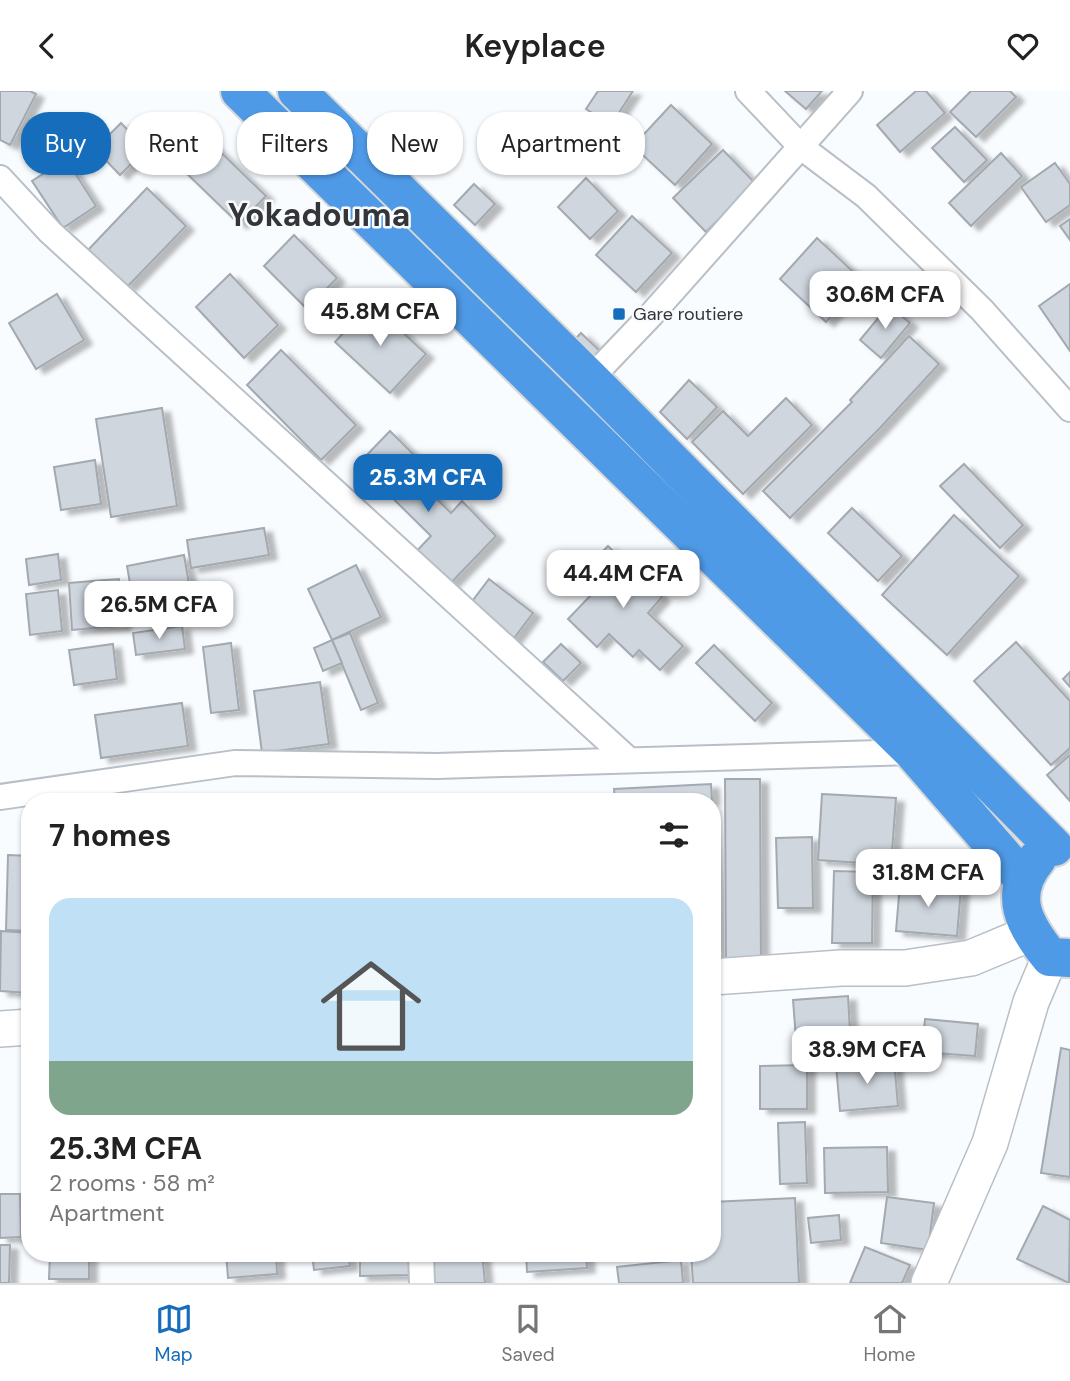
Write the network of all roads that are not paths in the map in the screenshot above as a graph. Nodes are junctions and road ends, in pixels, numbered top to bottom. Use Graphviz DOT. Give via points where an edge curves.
graph roads {
  1 [pos="240,91"];
  2 [pos="297,91"];
  3 [pos="748,91"];
  4 [pos="850,91"];
  5 [pos="801,147"];
  6 [pos="0,179"];
  7 [pos="590,379"];
  8 [pos="1070,409"];
  9 [pos="912,752"];
  10 [pos="628,759"];
  11 [pos="28,793"];
  12 [pos="21,794"];
  13 [pos="0,797"];
  14 [pos="1062,845"];
  15 [pos="1024,880"];
  16 [pos="1050,949"];
  17 [pos="721,976"];
  18 [pos="21,1028"];
  19 [pos="0,1029"];
  20 [pos="421,1262"];
  21 [pos="422,1283"];
  22 [pos="929,1283"];
  1 -- 9 [label="highway"];
  2 -- 7 [label="highway"];
  3 -- 5 [label="street"];
  4 -- 5 [label="street"];
  5 -- 7 [label="street"];
  5 -- 8 [label="street" via="866,196 982,310"];
  6 -- 10 [label="street" via="50,232"];
  7 -- 14 [label="highway"];
  9 -- 10 [label="street"];
  9 -- 15 [label="highway"];
  10 -- 11 [label="street" via="437,766 235,763"];
  12 -- 13 [label="street"];
  14 -- 15 [label="highway" via="1036,860"];
  15 -- 16 [label="highway" via="1021,907"];
  16 -- 17 [label="street" via="905,968"];
  16 -- 22 [label="street" via="990,1143"];
  18 -- 19 [label="street"];
  20 -- 21 [label="street"];
}
